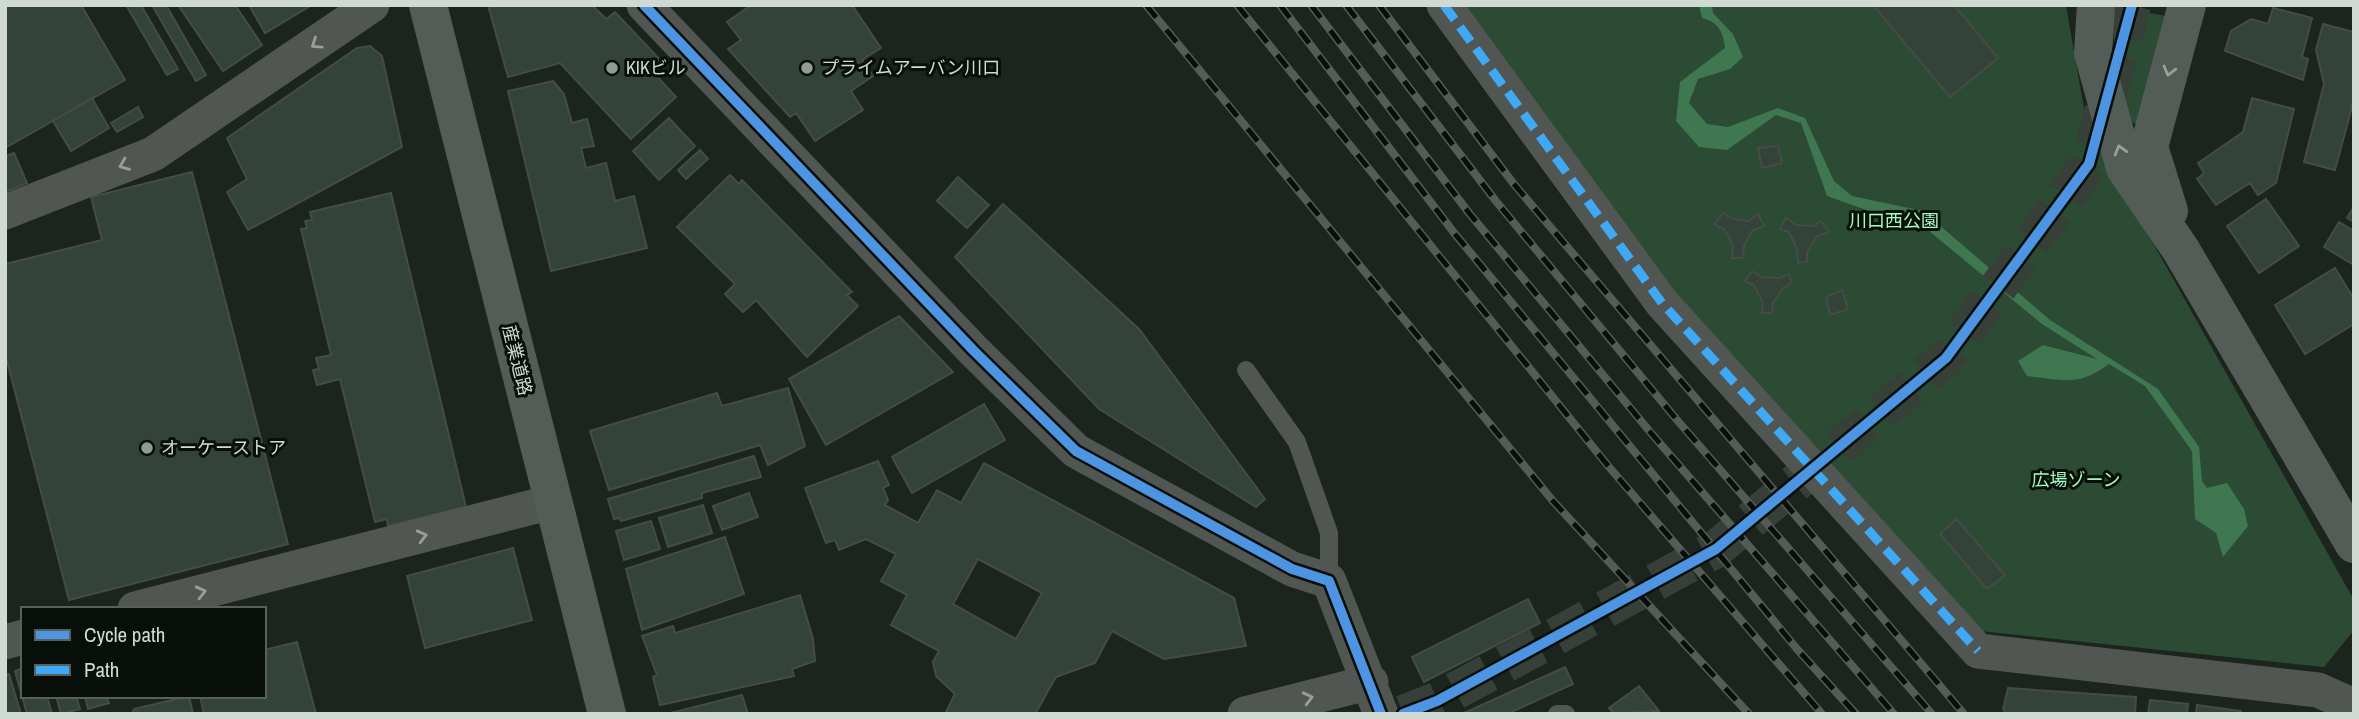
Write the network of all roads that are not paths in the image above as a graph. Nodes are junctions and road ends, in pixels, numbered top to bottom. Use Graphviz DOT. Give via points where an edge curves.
graph roads {
  1 [pos="372,5"];
  2 [pos="428,5"];
  3 [pos="644,5"];
  4 [pos="1444,5"];
  5 [pos="2096,5"];
  6 [pos="2187,5"];
  7 [pos="5,212"];
  8 [pos="2181,250"];
  9 [pos="1246,370"];
  10 [pos="552,502"];
  11 [pos="2354,544"];
  12 [pos="1329,581"];
  13 [pos="143,607"];
  14 [pos="1376,698"];
  15 [pos="2354,706"];
  16 [pos="607,714"];
  17 [pos="1245,714"];
  18 [pos="1557,714"];
  19 [pos="1566,714"];
  1 -- 7 [label="street, one-way" via="153,154"];
  2 -- 10 [label="street, 産業道路"];
  3 -- 12 [label="street" via="974,351 1076,451 1292,569"];
  4 -- 15 [label="street" via="1662,303 1978,651 2318,690"];
  8 -- 5 [label="street, one-way" via="2125,168 2093,53"];
  6 -- 8 [label="street, one-way" via="2149,147"];
  8 -- 11 [label="street"];
  9 -- 12 [label="lane" via="1297,442 1329,533"];
  13 -- 10 [label="street, one-way"];
  10 -- 16 [label="street, 産業道路"];
  12 -- 14 [label="street"];
  17 -- 14 [label="street, one-way"];
  18 -- 19 [label="lane"];
}
